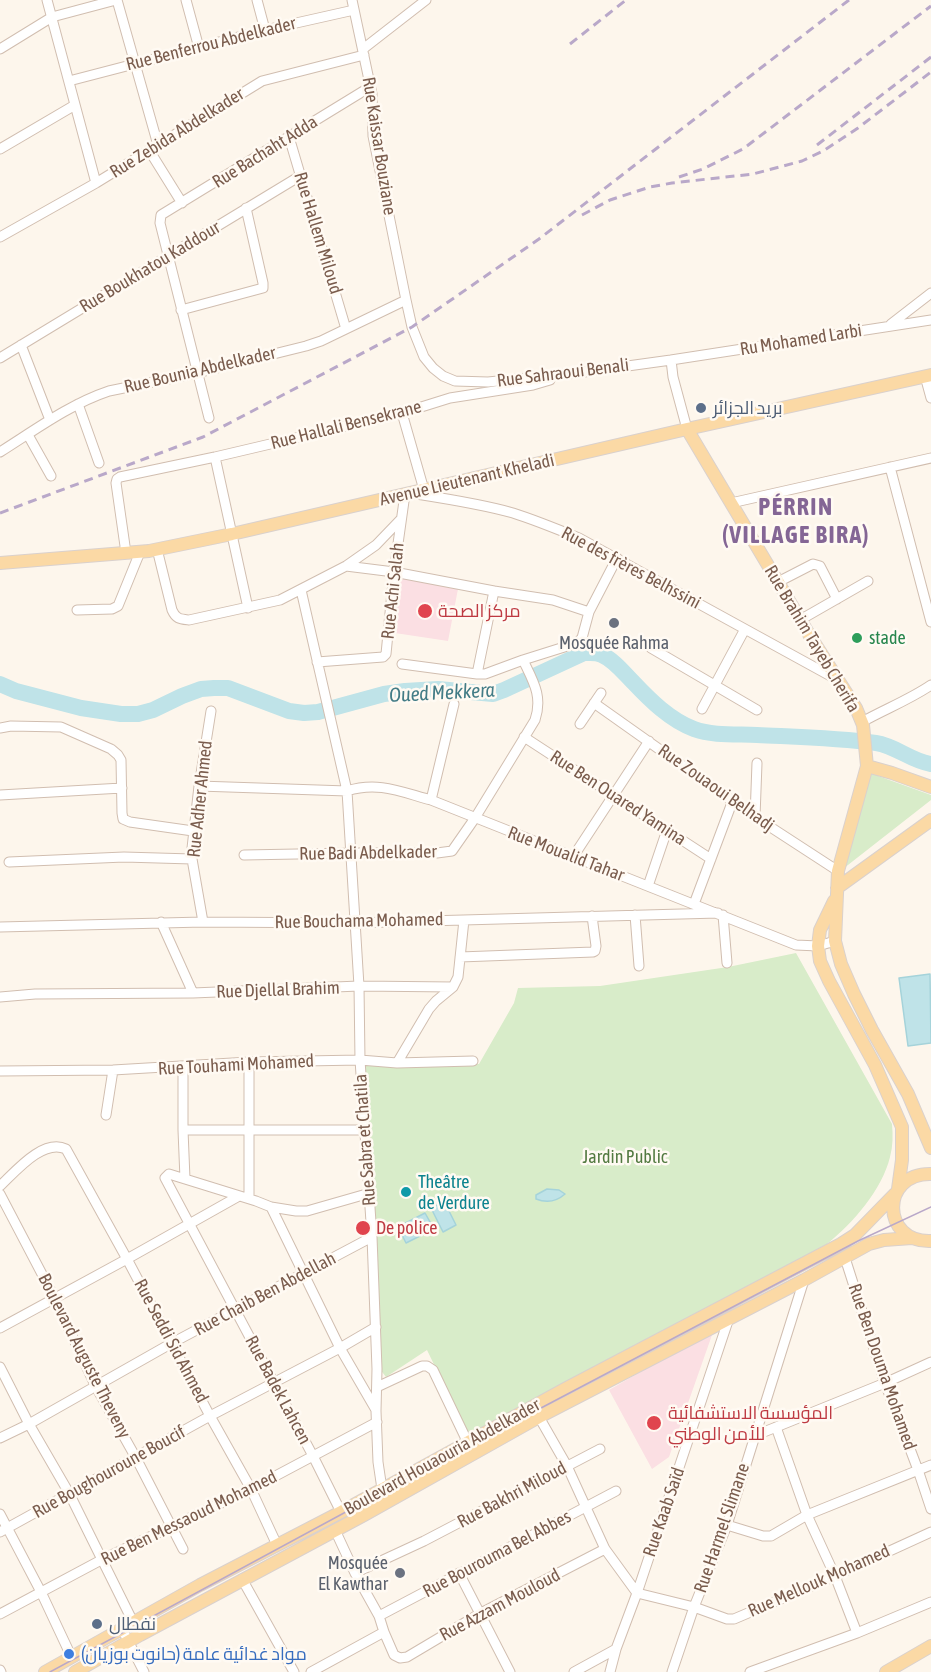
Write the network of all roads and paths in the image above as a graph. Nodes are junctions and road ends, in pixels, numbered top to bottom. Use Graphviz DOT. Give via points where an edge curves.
graph roads {
  1 [pos="47,0"];
  2 [pos="116,0"];
  3 [pos="186,0"];
  4 [pos="257,0"];
  5 [pos="426,0"];
  6 [pos="353,5"];
  7 [pos="52,17"];
  8 [pos="265,30"];
  9 [pos="199,48"];
  10 [pos="0,49"];
  11 [pos="364,52"];
  12 [pos="135,64"];
  13 [pos="69,81"];
  14 [pos="370,87"];
  15 [pos="75,105"];
  16 [pos="290,137"];
  17 [pos="154,147"];
  18 [pos="0,149"];
  19 [pos="300,176"];
  20 [pos="96,183"];
  21 [pos="182,203"];
  22 [pos="246,208"];
  23 [pos="0,237"];
  24 [pos="168,256"];
  25 [pos="931,293"];
  26 [pos="406,300"];
  27 [pos="181,310"];
  28 [pos="931,320"];
  29 [pos="889,325"];
  30 [pos="412,327"];
  31 [pos="346,329"];
  32 [pos="21,345"];
  33 [pos="0,358"];
  34 [pos="670,360"];
  35 [pos="197,372"];
  36 [pos="577,373"];
  37 [pos="928,376"];
  38 [pos="931,398"];
  39 [pos="78,404"];
  40 [pos="402,412"];
  41 [pos="208,418"];
  42 [pos="50,420"];
  43 [pos="687,429"];
  44 [pos="28,435"];
  45 [pos="0,452"];
  46 [pos="215,457"];
  47 [pos="931,458"];
  48 [pos="99,463"];
  49 [pos="890,467"];
  50 [pos="51,476"];
  51 [pos="424,490"];
  52 [pos="407,494"];
  53 [pos="730,503"];
  54 [pos="401,519"];
  55 [pos="232,534"];
  56 [pos="157,549"];
  57 [pos="140,552"];
  58 [pos="126,553"];
  59 [pos="617,558"];
  60 [pos="0,563"];
  61 [pos="346,566"];
  62 [pos="394,572"];
  63 [pos="868,581"];
  64 [pos="778,582"];
  65 [pos="301,590"];
  66 [pos="494,591"];
  67 [pos="837,599"];
  68 [pos="248,608"];
  69 [pos="77,610"];
  70 [pos="589,612"];
  71 [pos="800,620"];
  72 [pos="931,622"];
  73 [pos="745,629"];
  74 [pos="651,648"];
  75 [pos="317,662"];
  76 [pos="402,664"];
  77 [pos="525,664"];
  78 [pos="477,675"];
  79 [pos="837,680"];
  80 [pos="715,685"];
  81 [pos="931,686"];
  82 [pos="601,693"];
  83 [pos="594,703"];
  84 [pos="454,704"];
  85 [pos="702,710"];
  86 [pos="757,710"];
  87 [pos="211,711"];
  88 [pos="863,723"];
  89 [pos="580,724"];
  90 [pos="0,728"];
  91 [pos="524,738"];
  92 [pos="649,741"];
  93 [pos="867,762"];
  94 [pos="756,763"];
  95 [pos="929,785"];
  96 [pos="199,786"];
  97 [pos="122,788"];
  98 [pos="347,791"];
  99 [pos="0,795"];
  100 [pos="613,795"];
  101 [pos="430,800"];
  102 [pos="733,800"];
  103 [pos="755,817"];
  104 [pos="475,818"];
  105 [pos="931,820"];
  106 [pos="667,830"];
  107 [pos="193,831"];
  108 [pos="350,853"];
  109 [pos="244,855"];
  110 [pos="573,857"];
  111 [pos="192,859"];
  112 [pos="711,859"];
  113 [pos="9,862"];
  114 [pos="838,871"];
  115 [pos="648,886"];
  116 [pos="836,892"];
  117 [pos="694,904"];
  118 [pos="721,914"];
  119 [pos="635,915"];
  120 [pos="592,916"];
  121 [pos="464,920"];
  122 [pos="203,921"];
  123 [pos="161,922"];
  124 [pos="354,923"];
  125 [pos="0,927"];
  126 [pos="835,941"];
  127 [pos="818,946"];
  128 [pos="460,957"];
  129 [pos="727,963"];
  130 [pos="639,966"];
  131 [pos="359,986"];
  132 [pos="453,987"];
  133 [pos="193,993"];
  134 [pos="0,997"];
  135 [pos="857,999"];
  136 [pos="845,1010"];
  137 [pos="882,1048"];
  138 [pos="868,1054"];
  139 [pos="360,1060"];
  140 [pos="473,1061"];
  141 [pos="249,1062"];
  142 [pos="397,1063"];
  143 [pos="183,1067"];
  144 [pos="113,1070"];
  145 [pos="0,1071"];
  146 [pos="106,1114"];
  147 [pos="183,1130"];
  148 [pos="249,1130"];
  149 [pos="365,1130"];
  150 [pos="931,1148"];
  151 [pos="931,1174"];
  152 [pos="185,1179"];
  153 [pos="0,1186"];
  154 [pos="897,1192"];
  155 [pos="370,1193"];
  156 [pos="0,1194"];
  157 [pos="239,1196"];
  158 [pos="249,1198"];
  159 [pos="271,1207"];
  160 [pos="190,1223"];
  161 [pos="372,1237"];
  162 [pos="924,1242"];
  163 [pos="850,1255"];
  164 [pos="128,1259"];
  165 [pos="303,1274"];
  166 [pos="804,1280"];
  167 [pos="54,1297"];
  168 [pos="234,1310"];
  169 [pos="729,1318"];
  170 [pos="376,1327"];
  171 [pos="0,1328"];
  172 [pos="172,1343"];
  173 [pos="340,1348"];
  174 [pos="931,1362"];
  175 [pos="0,1366"];
  176 [pos="274,1382"];
  177 [pos="885,1383"];
  178 [pos="95,1385"];
  179 [pos="377,1387"];
  180 [pos="376,1412"];
  181 [pos="210,1416"];
  182 [pos="539,1417"];
  183 [pos="377,1422"];
  184 [pos="29,1424"];
  185 [pos="776,1427"];
  186 [pos="754,1436"];
  187 [pos="0,1438"];
  188 [pos="468,1443"];
  189 [pos="600,1449"];
  190 [pos="313,1456"];
  191 [pos="136,1458"];
  192 [pos="931,1465"];
  193 [pos="567,1466"];
  194 [pos="918,1470"];
  195 [pos="251,1489"];
  196 [pos="616,1491"];
  197 [pos="69,1493"];
  198 [pos="385,1494"];
  199 [pos="586,1507"];
  200 [pos="931,1509"];
  201 [pos="341,1512"];
  202 [pos="0,1514"];
  203 [pos="807,1515"];
  204 [pos="727,1525"];
  205 [pos="172,1527"];
  206 [pos="4,1530"];
  207 [pos="335,1530"];
  208 [pos="931,1532"];
  209 [pos="277,1545"];
  210 [pos="183,1549"];
  211 [pos="605,1549"];
  212 [pos="103,1559"];
  213 [pos="356,1573"];
  214 [pos="459,1573"];
  215 [pos="836,1576"];
  216 [pos="242,1579"];
  217 [pos="41,1592"];
  218 [pos="637,1593"];
  219 [pos="931,1602"];
  220 [pos="694,1607"];
  221 [pos="481,1613"];
  222 [pos="0,1614"];
  223 [pos="379,1616"];
  224 [pos="133,1622"];
  225 [pos="122,1629"];
  226 [pos="384,1632"];
  227 [pos="857,1633"];
  228 [pos="134,1638"];
  229 [pos="931,1646"];
  230 [pos="616,1649"];
  231 [pos="72,1658"];
  232 [pos="908,1659"];
  233 [pos="506,1671"];
  234 [pos="45,1672"];
  235 [pos="75,1672"];
  236 [pos="144,1672"];
  237 [pos="294,1672"];
  238 [pos="310,1672"];
  239 [pos="574,1672"];
  240 [pos="610,1672"];
  241 [pos="672,1672"];
  242 [pos="750,1672"];
  243 [pos="886,1672"];
  244 [pos="908,1672"];
  1 -- 7 [label="street"];
  2 -- 7 [label="street"];
  2 -- 12 [label="street"];
  3 -- 9 [label="street"];
  4 -- 8 [label="street"];
  5 -- 11 [label="street"];
  6 -- 8 [label="street, Rue Benferrou Abdelkader"];
  6 -- 11 [label="street, Rue Kaissar Bouziane"];
  7 -- 10 [label="street"];
  7 -- 13 [label="street"];
  8 -- 9 [label="street, Rue Benferrou Abdelkader"];
  9 -- 12 [label="street, Rue Benferrou Abdelkader"];
  11 -- 14 [label="street, Rue Kaissar Bouziane"];
  11 -- 17 [label="street, Rue Zebida Abdelkader" via="262,81"];
  12 -- 13 [label="street, Rue Benferrou Abdelkader"];
  12 -- 17 [label="street"];
  13 -- 15 [label="street"];
  14 -- 16 [label="street, Rue Bachaht Adda"];
  14 -- 26 [label="street, Rue Kaissar Bouziane" via="373,136"];
  15 -- 18 [label="street"];
  15 -- 20 [label="street"];
  16 -- 19 [label="street, Rue Hallem Miloud"];
  16 -- 21 [label="street, Rue Bachaht Adda"];
  17 -- 20 [label="street, Rue Zebida Abdelkader"];
  17 -- 21 [label="street"];
  19 -- 22 [label="street, Rue Boukhatou Kaddour"];
  19 -- 31 [label="street, Rue Hallem Miloud"];
  20 -- 23 [label="street, Rue Zebida Abdelkader"];
  21 -- 24 [label="street, Rue Bachaht Adda" via="160,217"];
  22 -- 24 [label="street, Rue Boukhatou Kaddour"];
  22 -- 27 [label="street" via="262,289"];
  24 -- 27 [label="street"];
  24 -- 32 [label="street, Rue Boukhatou Kaddour"];
  25 -- 29 [label="street"];
  26 -- 30 [label="street, Rue Kaissar Bouziane"];
  26 -- 31 [label="street, Rue Bounia Abdelkader"];
  27 -- 35 [label="street"];
  28 -- 29 [label="street, Ru Mohamed Larbi"];
  29 -- 34 [label="street, Ru Mohamed Larbi"];
  30 -- 36 [label="street, Rue Sahraoui Benali" via="424,357 443,376 455,381 488,382"];
  31 -- 35 [label="street, Rue Bounia Abdelkader" via="306,346"];
  32 -- 33 [label="street, Rue Boukhatou Kaddour"];
  32 -- 42 [label="street"];
  34 -- 36 [label="street, Rue Sahraoui Benali"];
  34 -- 43 [label="street"];
  35 -- 39 [label="street, Rue Bounia Abdelkader" via="110,391"];
  35 -- 41 [label="street"];
  36 -- 40 [label="street, Rue Hallali Bensekrane" via="534,385 450,398"];
  37 -- 38 [label="street"];
  37 -- 43 [label="main road, Avenue Lieutenant Kheladi"];
  39 -- 42 [label="street, Rue Bounia Abdelkader"];
  39 -- 48 [label="street"];
  40 -- 46 [label="street, Rue Hallali Bensekrane"];
  40 -- 51 [label="street"];
  42 -- 44 [label="street, Rue Bounia Abdelkader"];
  43 -- 51 [label="main road, Avenue Lieutenant Kheladi"];
  43 -- 53 [label="main road, Rue Brahim Tayeb Cherifa"];
  44 -- 45 [label="street, Rue Bounia Abdelkader"];
  44 -- 50 [label="street"];
  46 -- 55 [label="street"];
  46 -- 58 [label="street, Rue Hallali Bensekrane" via="123,476 116,481"];
  47 -- 49 [label="street"];
  49 -- 53 [label="street"];
  49 -- 72 [label="street"];
  51 -- 52 [label="main road, Avenue Lieutenant Kheladi"];
  52 -- 54 [label="street, Rue Achi Salah"];
  52 -- 55 [label="main road, Avenue Lieutenant Kheladi"];
  52 -- 59 [label="street, Rue des frères Belhssini" via="512,513 579,538"];
  53 -- 64 [label="main road, Rue Brahim Tayeb Cherifa"];
  54 -- 61 [label="street" via="376,545"];
  54 -- 62 [label="street, Rue Achi Salah"];
  55 -- 56 [label="main road, Avenue Lieutenant Kheladi"];
  55 -- 68 [label="street"];
  56 -- 57 [label="main road, Avenue Lieutenant Kheladi"];
  56 -- 68 [label="street" via="175,616 189,620"];
  57 -- 58 [label="main road, Avenue Lieutenant Kheladi"];
  57 -- 69 [label="street" via="118,606"];
  58 -- 60 [label="main road, Avenue Lieutenant Kheladi"];
  59 -- 70 [label="street"];
  59 -- 73 [label="street, Rue des frères Belhssini"];
  61 -- 62 [label="street"];
  61 -- 65 [label="street"];
  62 -- 66 [label="street"];
  62 -- 75 [label="street, Rue Achi Salah" via="385,655"];
  63 -- 67 [label="street"];
  64 -- 67 [label="street" via="818,564"];
  64 -- 71 [label="main road, Rue Brahim Tayeb Cherifa"];
  65 -- 68 [label="street"];
  65 -- 75 [label="street, Rue Sabra et Chatila"];
  66 -- 70 [label="street" via="553,600"];
  66 -- 78 [label="street"];
  67 -- 71 [label="street"];
  70 -- 77 [label="street" via="580,640"];
  71 -- 79 [label="main road, Rue Brahim Tayeb Cherifa"];
  73 -- 79 [label="street, Rue des frères Belhssini"];
  73 -- 80 [label="street"];
  74 -- 80 [label="street"];
  75 -- 98 [label="street, Rue Sabra et Chatila"];
  76 -- 78 [label="street"];
  77 -- 78 [label="street"];
  77 -- 91 [label="street" via="537,689 538,706"];
  79 -- 88 [label="main road, Rue Brahim Tayeb Cherifa"];
  80 -- 85 [label="street"];
  80 -- 86 [label="street"];
  81 -- 88 [label="street"];
  82 -- 83 [label="street"];
  83 -- 89 [label="street"];
  83 -- 92 [label="street, Rue Zouaoui Belhadj"];
  84 -- 101 [label="street"];
  87 -- 96 [label="street, Rue Adher Ahmed"];
  88 -- 93 [label="main road"];
  90 -- 97 [label="street" via="55,725 111,749 121,760"];
  91 -- 100 [label="street, Rue Ben Ouared Yamina"];
  91 -- 104 [label="street"];
  92 -- 100 [label="street"];
  92 -- 102 [label="street, Rue Zouaoui Belhadj"];
  93 -- 95 [label="main road"];
  93 -- 114 [label="main road"];
  94 -- 103 [label="street"];
  96 -- 98 [label="street, Rue Moualid Tahar"];
  96 -- 107 [label="street, Rue Adher Ahmed"];
  97 -- 99 [label="street"];
  97 -- 107 [label="street" via="123,819"];
  98 -- 101 [label="street, Rue Moualid Tahar" via="381,787"];
  98 -- 108 [label="street, Rue Sabra et Chatila"];
  100 -- 106 [label="street, Rue Ben Ouared Yamina"];
  100 -- 110 [label="street"];
  101 -- 104 [label="street, Rue Moualid Tahar"];
  102 -- 103 [label="street, Rue Zouaoui Belhadj"];
  102 -- 112 [label="street"];
  103 -- 114 [label="street, Rue Zouaoui Belhadj"];
  104 -- 108 [label="street, Rue Badi Abdelkader" via="452,851"];
  104 -- 110 [label="street, Rue Moualid Tahar"];
  105 -- 116 [label="main road"];
  106 -- 112 [label="street, Rue Ben Ouared Yamina"];
  106 -- 115 [label="street"];
  107 -- 111 [label="street, Rue Adher Ahmed"];
  108 -- 109 [label="street, Rue Badi Abdelkader"];
  108 -- 124 [label="street, Rue Sabra et Chatila"];
  110 -- 115 [label="street, Rue Moualid Tahar"];
  111 -- 113 [label="street" via="124,857"];
  111 -- 122 [label="street, Rue Adher Ahmed"];
  112 -- 117 [label="street"];
  114 -- 116 [label="main road"];
  115 -- 117 [label="street, Rue Moualid Tahar"];
  116 -- 126 [label="main road"];
  116 -- 127 [label="main road" via="820,930"];
  117 -- 118 [label="street, Rue Moualid Tahar"];
  118 -- 119 [label="street, Rue Bouchama Mohamed"];
  118 -- 127 [label="street, Rue Moualid Tahar" via="796,945"];
  118 -- 129 [label="street"];
  119 -- 120 [label="street, Rue Bouchama Mohamed"];
  119 -- 130 [label="street"];
  120 -- 121 [label="street, Rue Bouchama Mohamed"];
  120 -- 128 [label="street" via="596,946 593,952"];
  121 -- 124 [label="street, Rue Bouchama Mohamed"];
  121 -- 128 [label="street"];
  122 -- 123 [label="street, Rue Bouchama Mohamed"];
  122 -- 124 [label="street, Rue Bouchama Mohamed"];
  123 -- 125 [label="street, Rue Bouchama Mohamed"];
  123 -- 133 [label="street"];
  124 -- 131 [label="street, Rue Sabra et Chatila"];
  126 -- 127 [label="street"];
  126 -- 135 [label="main road"];
  127 -- 136 [label="main road" via="820,961"];
  128 -- 132 [label="street"];
  131 -- 132 [label="street, Rue Djellal Brahim"];
  131 -- 133 [label="street, Rue Djellal Brahim"];
  131 -- 139 [label="street, Rue Sabra et Chatila"];
  132 -- 142 [label="street" via="429,1009"];
  133 -- 134 [label="street, Rue Djellal Brahim" via="35,993"];
  135 -- 136 [label="main road"];
  135 -- 137 [label="main road"];
  136 -- 138 [label="main road"];
  137 -- 138 [label="main road"];
  137 -- 150 [label="main road" via="908,1094"];
  138 -- 154 [label="main road" via="902,1127"];
  139 -- 141 [label="street, Rue Touhami Mohamed"];
  139 -- 142 [label="street, Rue Touhami Mohamed"];
  139 -- 149 [label="street, Rue Sabra et Chatila"];
  140 -- 142 [label="street, Rue Touhami Mohamed"];
  141 -- 143 [label="street, Rue Touhami Mohamed"];
  141 -- 148 [label="street"];
  143 -- 144 [label="street, Rue Touhami Mohamed"];
  143 -- 147 [label="street"];
  144 -- 145 [label="street, Rue Touhami Mohamed"];
  144 -- 146 [label="street"];
  147 -- 148 [label="street"];
  147 -- 152 [label="street"];
  148 -- 149 [label="street"];
  148 -- 158 [label="street"];
  149 -- 155 [label="street, Rue Sabra et Chatila"];
  151 -- 154 [label="main road, Boulevard Houaouria Abdelkader" via="914,1176"];
  152 -- 157 [label="street"];
  152 -- 160 [label="street, Rue Badek Lahcen" via="166,1176"];
  153 -- 164 [label="street, Rue Seddi Sid Ahmed" via="30,1157 55,1147 66,1149"];
  154 -- 162 [label="main road" via="894,1216 902,1231"];
  154 -- 188 [label="main road, Boulevard Houaouria Abdelkader" via="841,1244"];
  155 -- 159 [label="street" via="307,1211"];
  155 -- 161 [label="street, Rue Sabra et Chatila"];
  156 -- 167 [label="street, Boulevard Auguste Theveny"];
  157 -- 158 [label="street"];
  157 -- 160 [label="street"];
  158 -- 159 [label="street"];
  159 -- 165 [label="street"];
  160 -- 164 [label="street"];
  160 -- 168 [label="street, Rue Badek Lahcen"];
  161 -- 165 [label="street, Rue Chaib Ben Abdellah"];
  161 -- 170 [label="street, Rue Sabra et Chatila"];
  162 -- 163 [label="main road, Boulevard Houaouria Abdelkader" via="877,1241"];
  163 -- 166 [label="main road, Boulevard Houaouria Abdelkader"];
  163 -- 177 [label="street, Rue Ben Douma Mohamed"];
  164 -- 167 [label="street"];
  164 -- 172 [label="street, Rue Seddi Sid Ahmed"];
  165 -- 168 [label="street, Rue Chaib Ben Abdellah"];
  165 -- 173 [label="street"];
  166 -- 169 [label="main road, Boulevard Houaouria Abdelkader"];
  166 -- 186 [label="street, Rue Harmel Slimane"];
  167 -- 171 [label="street"];
  167 -- 178 [label="street, Boulevard Auguste Theveny"];
  168 -- 172 [label="street, Rue Chaib Ben Abdellah"];
  168 -- 176 [label="street, Rue Badek Lahcen"];
  169 -- 182 [label="main road, Boulevard Houaouria Abdelkader"];
  169 -- 218 [label="street, Rue Kaab Saïd"];
  170 -- 173 [label="street, Rue Boughouroune Boucif"];
  170 -- 179 [label="street, Rue Sabra et Chatila"];
  172 -- 178 [label="street, Rue Chaib Ben Abdellah"];
  172 -- 181 [label="street, Rue Seddi Sid Ahmed"];
  173 -- 176 [label="street, Rue Boughouroune Boucif"];
  173 -- 180 [label="street"];
  174 -- 177 [label="street"];
  175 -- 184 [label="street"];
  176 -- 181 [label="street, Rue Boughouroune Boucif"];
  176 -- 190 [label="street, Rue Badek Lahcen"];
  177 -- 185 [label="street"];
  177 -- 194 [label="street, Rue Ben Douma Mohamed"];
  178 -- 184 [label="street, Rue Chaib Ben Abdellah"];
  178 -- 191 [label="street, Boulevard Auguste Theveny"];
  179 -- 180 [label="street, Rue Sabra et Chatila"];
  179 -- 188 [label="street" via="427,1366 433,1370"];
  180 -- 183 [label="street, Rue Sabra et Chatila"];
  181 -- 191 [label="street, Rue Boughouroune Boucif"];
  181 -- 195 [label="street, Rue Seddi Sid Ahmed"];
  182 -- 193 [label="street"];
  182 -- 198 [label="main road, Boulevard Houaouria Abdelkader"];
  183 -- 190 [label="street, Rue Ben Messaoud Mohamed"];
  183 -- 198 [label="street, Rue Sabra et Chatila" via="378,1462"];
  184 -- 187 [label="street, Rue Chaib Ben Abdellah"];
  184 -- 197 [label="street"];
  185 -- 186 [label="street"];
  185 -- 203 [label="street"];
  186 -- 204 [label="street, Rue Harmel Slimane"];
  188 -- 198 [label="main road, Boulevard Houaouria Abdelkader"];
  189 -- 193 [label="street, Rue Bakhri Miloud"];
  190 -- 195 [label="street, Rue Ben Messaoud Mohamed"];
  190 -- 201 [label="street, Rue Badek Lahcen"];
  191 -- 197 [label="street, Rue Boughouroune Boucif"];
  191 -- 205 [label="street, Boulevard Auguste Theveny"];
  192 -- 194 [label="street"];
  193 -- 199 [label="street"];
  193 -- 213 [label="street, Rue Bakhri Miloud"];
  194 -- 200 [label="street, Rue Ben Douma Mohamed"];
  194 -- 203 [label="street"];
  195 -- 205 [label="street, Rue Ben Messaoud Mohamed"];
  195 -- 209 [label="street, Rue Seddi Sid Ahmed"];
  196 -- 199 [label="street, Rue Bourouma Bel Abbes"];
  197 -- 206 [label="street, Rue Boughouroune Boucif"];
  197 -- 212 [label="street"];
  198 -- 201 [label="main road, Boulevard Houaouria Abdelkader"];
  198 -- 207 [label="main road, Boulevard Houaouria Abdelkader"];
  199 -- 211 [label="street"];
  199 -- 214 [label="street, Rue Bourouma Bel Abbes"];
  201 -- 209 [label="main road, Boulevard Houaouria Abdelkader"];
  202 -- 206 [label="street"];
  203 -- 204 [label="street" via="771,1536"];
  203 -- 215 [label="street"];
  204 -- 220 [label="street, Rue Harmel Slimane"];
  205 -- 210 [label="street, Boulevard Auguste Theveny"];
  205 -- 212 [label="street, Rue Ben Messaoud Mohamed"];
  206 -- 217 [label="street"];
  207 -- 213 [label="street"];
  207 -- 216 [label="main road, Boulevard Houaouria Abdelkader"];
  208 -- 215 [label="street, Rue Mellouk Mohamed"];
  209 -- 224 [label="main road, Boulevard Houaouria Abdelkader"];
  211 -- 218 [label="street"];
  211 -- 221 [label="street, Rue Azzam Mouloud"];
  212 -- 217 [label="street, Rue Ben Messaoud Mohamed"];
  212 -- 224 [label="street"];
  213 -- 223 [label="street"];
  214 -- 221 [label="street"];
  214 -- 223 [label="street, Rue Bourouma Bel Abbes"];
  215 -- 220 [label="street, Rue Mellouk Mohamed" via="734,1619"];
  215 -- 227 [label="street"];
  216 -- 228 [label="main road, Boulevard Houaouria Abdelkader"];
  216 -- 237 [label="street"];
  217 -- 222 [label="street, Rue Ben Messaoud Mohamed"];
  217 -- 231 [label="street"];
  218 -- 220 [label="street, Rue Mellouk Mohamed"];
  218 -- 230 [label="street, Rue Kaab Saïd"];
  219 -- 227 [label="street"];
  220 -- 241 [label="street, Rue Harmel Slimane"];
  221 -- 226 [label="street, Rue Azzam Mouloud" via="400,1658 394,1655"];
  221 -- 233 [label="street"];
  223 -- 226 [label="street"];
  224 -- 225 [label="main road, Boulevard Houaouria Abdelkader"];
  224 -- 228 [label="street"];
  225 -- 228 [label="street"];
  225 -- 231 [label="main road, Boulevard Houaouria Abdelkader"];
  226 -- 238 [label="street"];
  227 -- 242 [label="street"];
  228 -- 235 [label="main road, Boulevard Houaouria Abdelkader"];
  228 -- 236 [label="street"];
  229 -- 232 [label="main road"];
  230 -- 239 [label="street"];
  230 -- 240 [label="street, Rue Kaab Saïd"];
  231 -- 234 [label="main road, Boulevard Houaouria Abdelkader"];
  232 -- 243 [label="main road"];
  232 -- 244 [label="street"];
}
